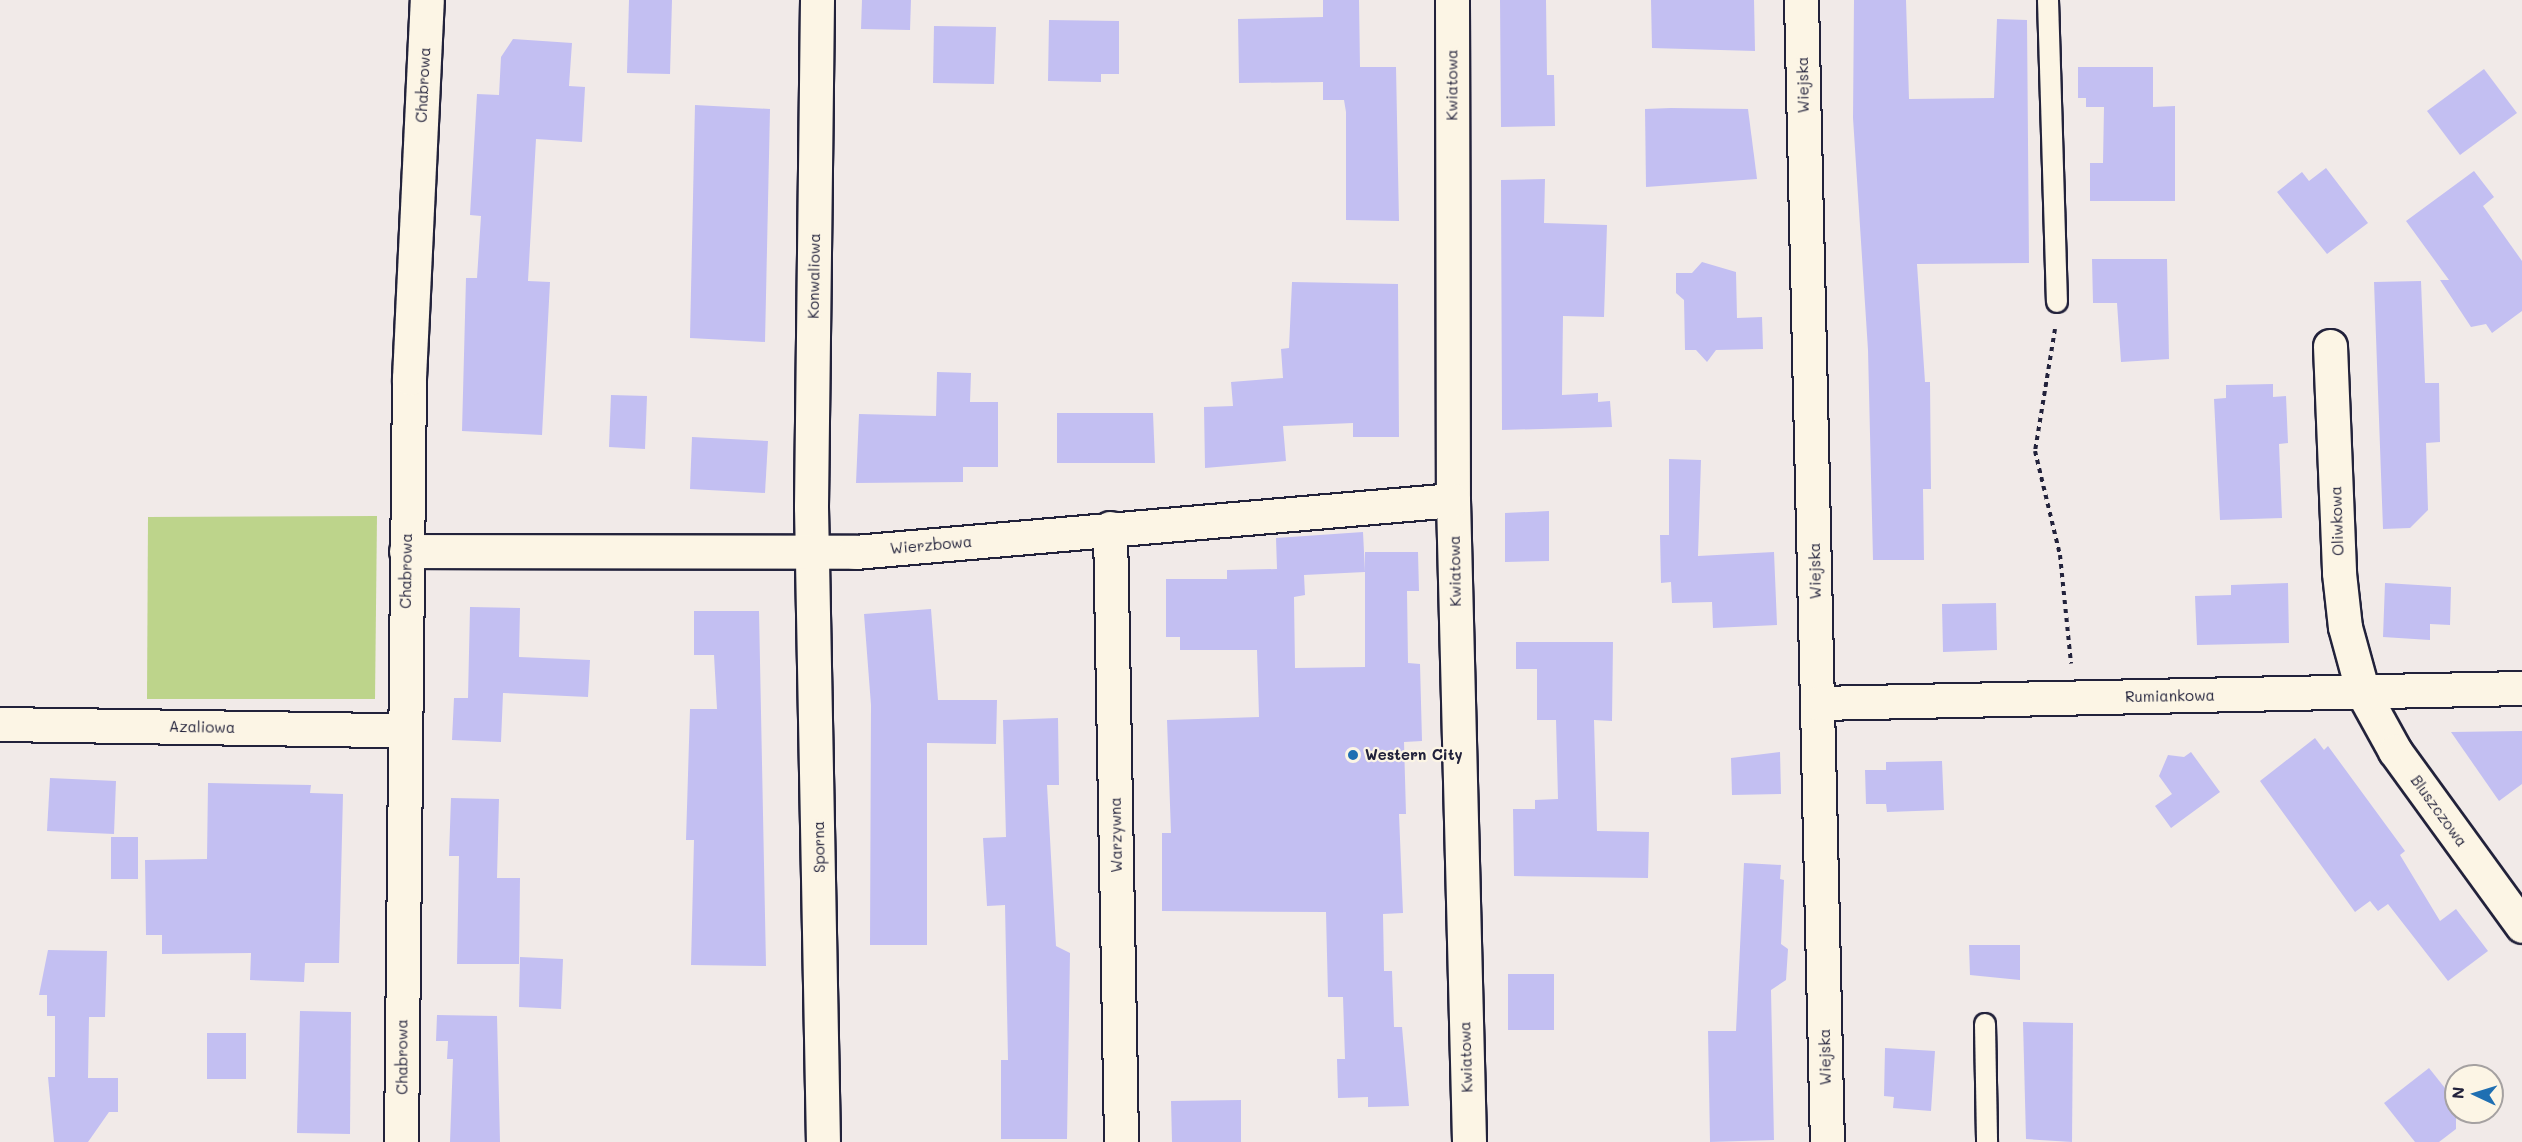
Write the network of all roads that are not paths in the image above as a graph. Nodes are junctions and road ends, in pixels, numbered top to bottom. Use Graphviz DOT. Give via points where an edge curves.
graph roads {
  1 [pos="427,0"];
  2 [pos="817,0"];
  3 [pos="1452,0"];
  4 [pos="1801,0"];
  5 [pos="2048,0"];
  6 [pos="2056,302"];
  7 [pos="2330,346"];
  8 [pos="1454,500"];
  9 [pos="1110,528"];
  10 [pos="406,551"];
  11 [pos="813,553"];
  12 [pos="2522,688"];
  13 [pos="2362,693"];
  14 [pos="1818,703"];
  15 [pos="0,724"];
  16 [pos="404,730"];
  17 [pos="2522,926"];
  18 [pos="1985,1024"];
  19 [pos="401,1142"];
  20 [pos="823,1142"];
  21 [pos="1121,1142"];
  22 [pos="1468,1142"];
  23 [pos="1827,1142"];
  24 [pos="1987,1142"];
  1 -- 10 [label="street, Chabrowa"];
  2 -- 11 [label="street, Konwaliowa"];
  3 -- 8 [label="street, Kwiatowa"];
  4 -- 14 [label="street, Wiejska"];
  5 -- 6 [label="lane"];
  7 -- 13 [label="street, Oliwkowa" via="2338,573 2345,627"];
  8 -- 9 [label="street, Wierzbowa"];
  8 -- 22 [label="street, Kwiatowa"];
  9 -- 11 [label="street, Wierzbowa"];
  9 -- 21 [label="street, Warzywna"];
  10 -- 11 [label="street, Wierzbowa"];
  10 -- 16 [label="street, Chabrowa"];
  11 -- 20 [label="street, Sporna"];
  12 -- 13 [label="street, Rumiankowa"];
  13 -- 14 [label="street, Rumiankowa"];
  13 -- 17 [label="street, Bluszczowa" via="2395,751"];
  14 -- 23 [label="street, Wiejska"];
  15 -- 16 [label="street, Azaliowa"];
  16 -- 19 [label="street, Chabrowa"];
  18 -- 24 [label="lane"];
}
